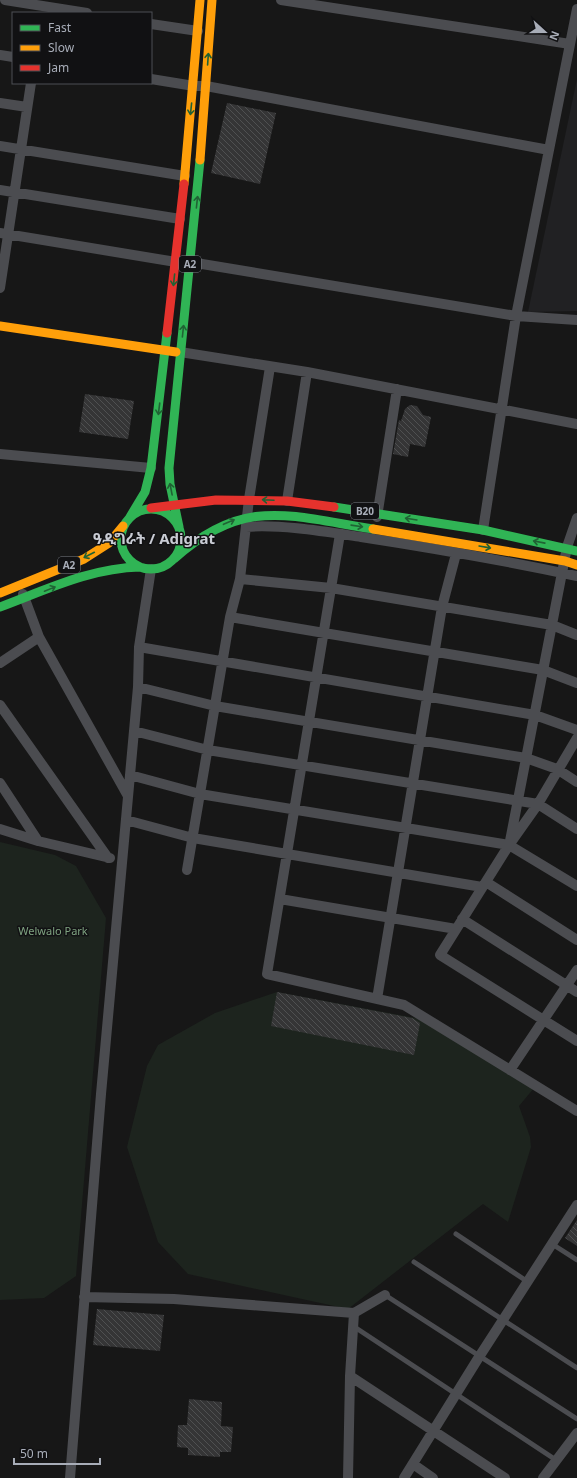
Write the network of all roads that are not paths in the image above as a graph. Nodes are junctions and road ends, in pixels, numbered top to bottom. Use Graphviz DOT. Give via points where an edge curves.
graph roads {
  1 [pos="5,0"];
  2 [pos="200,0"];
  3 [pos="212,0"];
  4 [pos="281,0"];
  5 [pos="43,6"];
  6 [pos="577,9"];
  7 [pos="81,12"];
  8 [pos="152,24"];
  9 [pos="198,31"];
  10 [pos="570,44"];
  11 [pos="0,55"];
  12 [pos="12,57"];
  13 [pos="152,79"];
  14 [pos="31,84"];
  15 [pos="194,86"];
  16 [pos="206,86"];
  17 [pos="0,103"];
  18 [pos="27,107"];
  19 [pos="0,146"];
  20 [pos="21,149"];
  21 [pos="549,150"];
  22 [pos="185,176"];
  23 [pos="0,190"];
  24 [pos="15,192"];
  25 [pos="180,219"];
  26 [pos="4,234"];
  27 [pos="176,262"];
  28 [pos="190,262"];
  29 [pos="0,281"];
  30 [pos="516,316"];
  31 [pos="577,320"];
  32 [pos="0,326"];
  33 [pos="166,351"];
  34 [pos="180,352"];
  35 [pos="270,367"];
  36 [pos="307,372"];
  37 [pos="396,388"];
  38 [pos="502,409"];
  39 [pos="577,424"];
  40 [pos="0,454"];
  41 [pos="151,468"];
  42 [pos="249,499"];
  43 [pos="287,501"];
  44 [pos="175,505"];
  45 [pos="152,508"];
  46 [pos="378,513"];
  47 [pos="247,517"];
  48 [pos="577,518"];
  49 [pos="128,519"];
  50 [pos="179,527"];
  51 [pos="246,527"];
  52 [pos="375,528"];
  53 [pos="483,530"];
  54 [pos="340,534"];
  55 [pos="572,549"];
  56 [pos="456,554"];
  57 [pos="174,559"];
  58 [pos="565,561"];
  59 [pos="577,565"];
  60 [pos="140,567"];
  61 [pos="151,569"];
  62 [pos="562,573"];
  63 [pos="577,576"];
  64 [pos="240,579"];
  65 [pos="20,585"];
  66 [pos="331,588"];
  67 [pos="0,593"];
  68 [pos="25,599"];
  69 [pos="0,607"];
  70 [pos="442,607"];
  71 [pos="230,617"];
  72 [pos="552,625"];
  73 [pos="324,633"];
  74 [pos="577,635"];
  75 [pos="39,637"];
  76 [pos="140,647"];
  77 [pos="435,651"];
  78 [pos="223,662"];
  79 [pos="0,663"];
  80 [pos="544,670"];
  81 [pos="316,678"];
  82 [pos="577,682"];
  83 [pos="138,687"];
  84 [pos="427,697"];
  85 [pos="0,705"];
  86 [pos="215,706"];
  87 [pos="535,715"];
  88 [pos="309,722"];
  89 [pos="577,730"];
  90 [pos="134,731"];
  91 [pos="577,738"];
  92 [pos="420,740"];
  93 [pos="208,750"];
  94 [pos="526,758"];
  95 [pos="302,766"];
  96 [pos="557,769"];
  97 [pos="130,775"];
  98 [pos="577,782"];
  99 [pos="0,783"];
  100 [pos="412,784"];
  101 [pos="200,794"];
  102 [pos="128,796"];
  103 [pos="518,802"];
  104 [pos="538,804"];
  105 [pos="294,809"];
  106 [pos="126,820"];
  107 [pos="405,828"];
  108 [pos="0,829"];
  109 [pos="577,829"];
  110 [pos="193,838"];
  111 [pos="38,841"];
  112 [pos="509,845"];
  113 [pos="287,854"];
  114 [pos="123,855"];
  115 [pos="108,858"];
  116 [pos="187,870"];
  117 [pos="397,872"];
  118 [pos="484,884"];
  119 [pos="577,886"];
  120 [pos="280,899"];
  121 [pos="390,917"];
  122 [pos="462,919"];
  123 [pos="456,929"];
  124 [pos="577,940"];
  125 [pos="577,970"];
  126 [pos="566,986"];
  127 [pos="577,992"];
  128 [pos="377,999"];
  129 [pos="543,1021"];
  130 [pos="577,1041"];
  131 [pos="510,1070"];
  132 [pos="577,1111"];
  133 [pos="577,1205"];
  134 [pos="456,1234"];
  135 [pos="552,1244"];
  136 [pos="577,1260"];
  137 [pos="414,1262"];
  138 [pos="528,1282"];
  139 [pos="385,1295"];
  140 [pos="84,1297"];
  141 [pos="354,1313"];
  142 [pos="504,1320"];
  143 [pos="353,1326"];
  144 [pos="479,1357"];
  145 [pos="577,1368"];
  146 [pos="350,1376"];
  147 [pos="457,1394"];
  148 [pos="577,1419"];
  149 [pos="434,1430"];
  150 [pos="577,1433"];
  151 [pos="556,1460"];
  152 [pos="413,1464"];
  153 [pos="70,1478"];
  154 [pos="348,1478"];
  155 [pos="404,1478"];
  156 [pos="433,1478"];
  157 [pos="505,1478"];
  158 [pos="543,1478"];
  1 -- 5 [label="street"];
  2 -- 9 [label="main road, A2"];
  16 -- 3 [label="main road, A2, one-way"];
  4 -- 10 [label="street"];
  5 -- 7 [label="street"];
  6 -- 10 [label="street"];
  8 -- 9 [label="street"];
  9 -- 15 [label="main road, A2"];
  10 -- 21 [label="street"];
  11 -- 12 [label="street"];
  13 -- 15 [label="street"];
  14 -- 18 [label="street"];
  15 -- 16 [label="street"];
  15 -- 22 [label="main road, A2, one-way"];
  16 -- 21 [label="street"];
  28 -- 16 [label="main road, A2, one-way"];
  17 -- 18 [label="street"];
  18 -- 20 [label="street"];
  19 -- 20 [label="street"];
  20 -- 22 [label="street"];
  20 -- 24 [label="street"];
  21 -- 30 [label="street"];
  22 -- 25 [label="main road, A2"];
  23 -- 24 [label="street"];
  24 -- 25 [label="street"];
  24 -- 26 [label="street"];
  25 -- 27 [label="main road, A2"];
  26 -- 27 [label="street"];
  26 -- 29 [label="street"];
  27 -- 28 [label="street"];
  27 -- 33 [label="main road, A2, one-way"];
  28 -- 30 [label="street"];
  34 -- 28 [label="main road, A2, one-way"];
  30 -- 31 [label="street"];
  30 -- 38 [label="street"];
  32 -- 33 [label="main road"];
  33 -- 34 [label="main road"];
  33 -- 41 [label="main road, A2, one-way"];
  34 -- 35 [label="street"];
  44 -- 34 [label="main road, A2, one-way" via="169,468"];
  35 -- 36 [label="street"];
  35 -- 42 [label="street"];
  36 -- 37 [label="street"];
  36 -- 43 [label="street"];
  37 -- 38 [label="street"];
  37 -- 46 [label="street"];
  38 -- 39 [label="street"];
  38 -- 53 [label="street"];
  40 -- 41 [label="street"];
  41 -- 49 [label="main road, A2" via="145,492"];
  43 -- 42 [label="main road, B20, one-way"];
  42 -- 44 [label="main road, B20"];
  42 -- 47 [label="street"];
  43 -- 46 [label="main road, B20"];
  44 -- 45 [label="main road, B20"];
  44 -- 50 [label="main road, A2"];
  45 -- 49 [label="main road, A2" via="140,510"];
  45 -- 50 [label="main road" via="168,514"];
  46 -- 52 [label="street"];
  53 -- 46 [label="main road, B20, one-way"];
  47 -- 51 [label="street"];
  47 -- 52 [label="main road, B20, one-way" via="260,514 280,515"];
  57 -- 47 [label="main road, B20, one-way" via="218,527"];
  48 -- 55 [label="street"];
  49 -- 60 [label="main road, A2" via="121,536 122,548 130,561"];
  49 -- 65 [label="main road, A2, one-way" via="112,541 98,551"];
  50 -- 57 [label="main road, A2" via="181,545"];
  51 -- 54 [label="street" via="260,526"];
  51 -- 64 [label="street"];
  52 -- 58 [label="main road, B20, one-way"];
  55 -- 53 [label="main road, B20, one-way"];
  54 -- 56 [label="street"];
  54 -- 66 [label="street"];
  55 -- 58 [label="street"];
  56 -- 62 [label="street"];
  56 -- 70 [label="street"];
  57 -- 61 [label="main road" via="163,567"];
  58 -- 59 [label="main road, B20"];
  58 -- 62 [label="street"];
  60 -- 61 [label="main road, A2"];
  68 -- 60 [label="main road, A2, one-way" via="99,571 118,567"];
  61 -- 76 [label="street"];
  62 -- 63 [label="street"];
  62 -- 72 [label="street"];
  64 -- 66 [label="street"];
  64 -- 71 [label="street"];
  65 -- 67 [label="main road, A2"];
  65 -- 68 [label="street"];
  66 -- 70 [label="street"];
  66 -- 73 [label="street"];
  68 -- 69 [label="main road, A2"];
  68 -- 75 [label="street"];
  70 -- 72 [label="street"];
  70 -- 77 [label="street"];
  71 -- 73 [label="street"];
  71 -- 78 [label="street"];
  72 -- 74 [label="street"];
  72 -- 80 [label="street"];
  73 -- 77 [label="street"];
  73 -- 81 [label="street"];
  75 -- 79 [label="street"];
  75 -- 102 [label="street"];
  76 -- 78 [label="street"];
  76 -- 83 [label="street"];
  77 -- 80 [label="street"];
  77 -- 84 [label="street"];
  78 -- 81 [label="street"];
  78 -- 86 [label="street"];
  80 -- 82 [label="street"];
  80 -- 87 [label="street"];
  81 -- 84 [label="street"];
  81 -- 88 [label="street"];
  83 -- 86 [label="street"];
  83 -- 90 [label="street"];
  84 -- 87 [label="street"];
  84 -- 92 [label="street"];
  85 -- 115 [label="street"];
  86 -- 88 [label="street"];
  86 -- 93 [label="street"];
  87 -- 89 [label="street"];
  87 -- 94 [label="street"];
  88 -- 92 [label="street"];
  88 -- 95 [label="street"];
  90 -- 93 [label="street"];
  90 -- 97 [label="street"];
  91 -- 96 [label="street"];
  92 -- 94 [label="street"];
  92 -- 100 [label="street"];
  93 -- 95 [label="street"];
  93 -- 101 [label="street"];
  94 -- 96 [label="street"];
  94 -- 103 [label="street"];
  95 -- 100 [label="street"];
  95 -- 105 [label="street"];
  96 -- 98 [label="street"];
  96 -- 104 [label="street"];
  97 -- 101 [label="street"];
  97 -- 102 [label="street"];
  99 -- 111 [label="street"];
  100 -- 103 [label="street"];
  100 -- 107 [label="street"];
  101 -- 105 [label="street"];
  101 -- 110 [label="street"];
  102 -- 106 [label="street"];
  103 -- 104 [label="street"];
  103 -- 112 [label="street"];
  104 -- 109 [label="street"];
  104 -- 112 [label="street"];
  105 -- 107 [label="street"];
  105 -- 113 [label="street"];
  106 -- 110 [label="street"];
  106 -- 114 [label="street"];
  107 -- 112 [label="street"];
  107 -- 117 [label="street"];
  108 -- 111 [label="street"];
  110 -- 113 [label="street"];
  110 -- 116 [label="street"];
  111 -- 115 [label="street"];
  112 -- 118 [label="street"];
  112 -- 119 [label="street"];
  113 -- 117 [label="street"];
  113 -- 120 [label="street"];
  114 -- 115 [label="street"];
  114 -- 140 [label="street"];
  117 -- 118 [label="street"];
  117 -- 121 [label="street"];
  118 -- 122 [label="street"];
  118 -- 124 [label="street"];
  120 -- 121 [label="street"];
  120 -- 128 [label="street" via="267,974"];
  121 -- 123 [label="street"];
  121 -- 128 [label="street"];
  122 -- 123 [label="street"];
  122 -- 126 [label="street"];
  123 -- 129 [label="street" via="440,955"];
  125 -- 126 [label="street"];
  126 -- 127 [label="street"];
  126 -- 129 [label="street"];
  128 -- 131 [label="street" via="404,1005"];
  129 -- 130 [label="street"];
  129 -- 131 [label="street"];
  131 -- 132 [label="street"];
  133 -- 135 [label="street"];
  134 -- 138 [label="lane"];
  135 -- 136 [label="lane"];
  135 -- 138 [label="street"];
  137 -- 142 [label="lane"];
  138 -- 142 [label="street"];
  139 -- 141 [label="street"];
  139 -- 144 [label="lane"];
  140 -- 141 [label="street" via="174,1299"];
  140 -- 153 [label="street"];
  141 -- 143 [label="street"];
  142 -- 144 [label="street"];
  142 -- 145 [label="lane"];
  143 -- 146 [label="street"];
  143 -- 147 [label="lane"];
  144 -- 147 [label="street"];
  144 -- 148 [label="lane"];
  146 -- 149 [label="street"];
  146 -- 154 [label="street"];
  147 -- 149 [label="street"];
  147 -- 151 [label="lane"];
  149 -- 152 [label="street"];
  149 -- 157 [label="street"];
  150 -- 151 [label="street"];
  151 -- 158 [label="street"];
  152 -- 155 [label="street"];
  152 -- 156 [label="street"];
}
